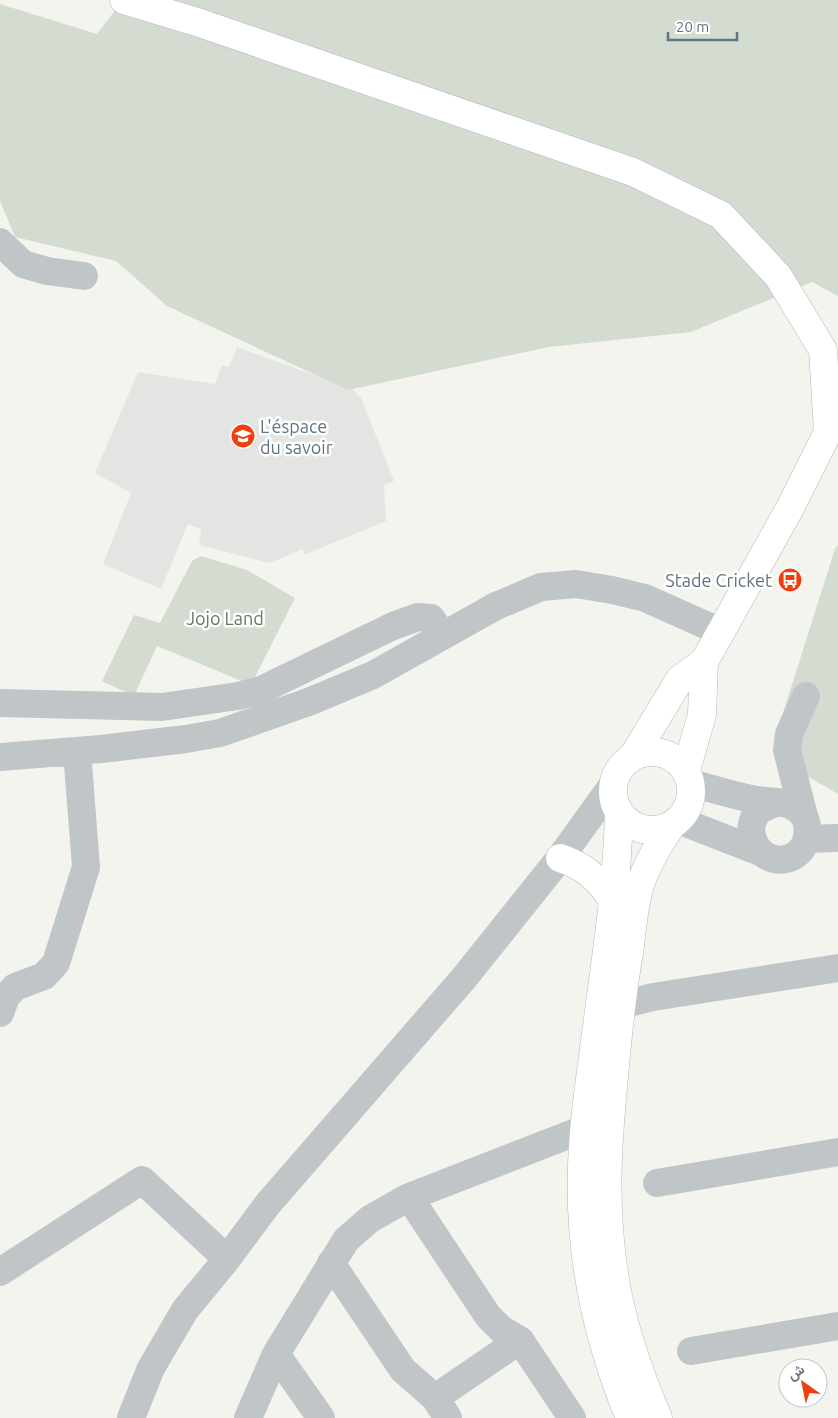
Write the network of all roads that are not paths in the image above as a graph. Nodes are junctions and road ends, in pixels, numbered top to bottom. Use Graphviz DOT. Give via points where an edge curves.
graph roads {
  1 [pos="124,0"];
  2 [pos="0,242"];
  3 [pos="84,276"];
  4 [pos="830,347"];
  5 [pos="833,426"];
  6 [pos="721,632"];
  7 [pos="443,636"];
  8 [pos="704,662"];
  9 [pos="806,696"];
  10 [pos="0,703"];
  11 [pos="77,751"];
  12 [pos="634,755"];
  13 [pos="0,757"];
  14 [pos="688,777"];
  15 [pos="612,786"];
  16 [pos="774,804"];
  17 [pos="619,813"];
  18 [pos="675,822"];
  19 [pos="806,827"];
  20 [pos="838,838"];
  21 [pos="760,852"];
  22 [pos="560,858"];
  23 [pos="612,898"];
  24 [pos="838,968"];
  25 [pos="621,1005"];
  26 [pos="0,1013"];
  27 [pos="610,1121"];
  28 [pos="584,1129"];
  29 [pos="838,1152"];
  30 [pos="657,1183"];
  31 [pos="408,1197"];
  32 [pos="227,1259"];
  33 [pos="331,1262"];
  34 [pos="0,1272"];
  35 [pos="838,1326"];
  36 [pos="520,1340"];
  37 [pos="691,1351"];
  38 [pos="276,1354"];
  39 [pos="442,1408"];
  40 [pos="131,1418"];
  41 [pos="248,1418"];
  42 [pos="321,1418"];
  43 [pos="572,1418"];
  44 [pos="630,1418"];
  45 [pos="658,1418"];
  1 -- 4 [label="main road" via="206,25 632,172 721,215 778,276"];
  2 -- 3 [label="street" via="23,264"];
  4 -- 5 [label="main road"];
  5 -- 6 [label="main road"];
  6 -- 7 [label="street" via="645,598 576,584 542,587 496,606"];
  6 -- 8 [label="main road"];
  7 -- 10 [label="street" via="431,618 418,617 261,690 238,696 162,707"];
  7 -- 11 [label="street" via="372,675 311,701 220,733"];
  8 -- 12 [label="main road" via="680,679"];
  8 -- 14 [label="main road" via="702,715"];
  9 -- 19 [label="street" via="787,742 788,759"];
  11 -- 13 [label="street"];
  11 -- 26 [label="street" via="86,867 56,962 44,976 15,987 6,997"];
  12 -- 14 [label="main road" via="648,751 663,753 676,759"];
  12 -- 15 [label="main road" via="616,773"];
  14 -- 16 [label="street" via="739,796"];
  14 -- 18 [label="main road" via="691,797 686,810"];
  15 -- 17 [label="main road" via="613,800"];
  15 -- 22 [label="street"];
  16 -- 19 [label="street" via="785,803 796,808"];
  16 -- 21 [label="street" via="760,810 752,824 752,838"];
  17 -- 18 [label="main road" via="629,824 643,830 658,830"];
  17 -- 23 [label="main road"];
  18 -- 21 [label="street"];
  18 -- 25 [label="main road" via="651,859 639,888"];
  19 -- 20 [label="street"];
  19 -- 21 [label="street" via="802,849 793,857 781,860"];
  22 -- 23 [label="main road" via="585,868"];
  22 -- 32 [label="street" via="464,978 267,1205"];
  23 -- 28 [label="main road"];
  24 -- 25 [label="street"];
  25 -- 27 [label="main road"];
  27 -- 28 [label="street"];
  27 -- 45 [label="main road" via="606,1198 614,1274 632,1349"];
  28 -- 31 [label="street"];
  28 -- 44 [label="main road" via="582,1207 590,1284 608,1360"];
  29 -- 30 [label="street"];
  31 -- 33 [label="street" via="370,1219 346,1240"];
  31 -- 36 [label="street" via="488,1316 501,1329"];
  32 -- 34 [label="street" via="142,1180"];
  32 -- 40 [label="street" via="185,1310 151,1368"];
  33 -- 38 [label="street"];
  33 -- 39 [label="street" via="403,1370"];
  35 -- 37 [label="street"];
  36 -- 39 [label="street"];
  36 -- 43 [label="street"];
  38 -- 41 [label="street"];
  38 -- 42 [label="street"];
}
